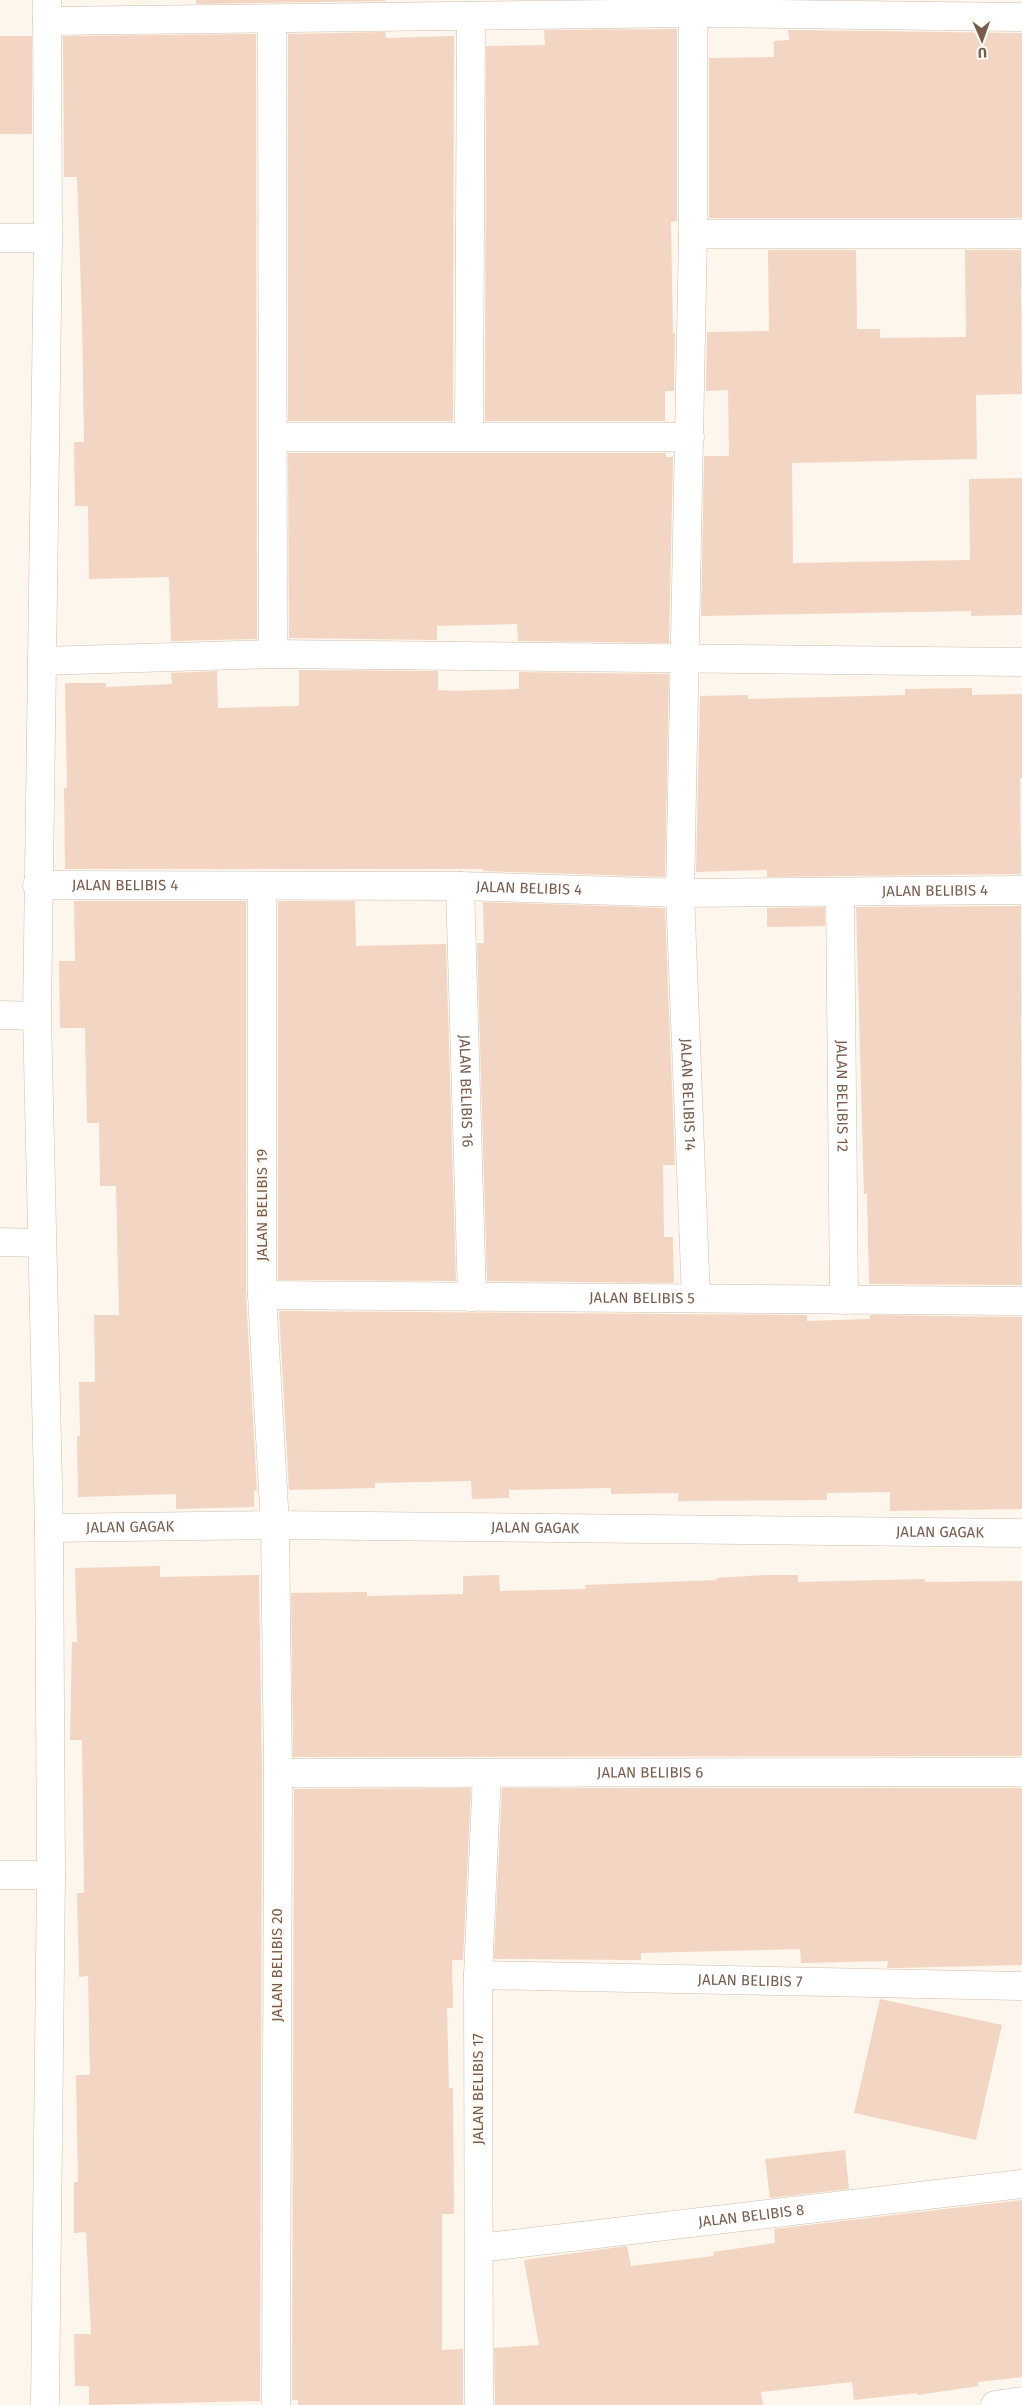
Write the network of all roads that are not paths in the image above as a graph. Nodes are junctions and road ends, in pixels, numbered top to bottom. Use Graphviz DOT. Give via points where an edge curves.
graph roads {
  1 [pos="47,11"];
  2 [pos="693,13"];
  3 [pos="471,16"];
  4 [pos="1022,17"];
  5 [pos="272,20"];
  6 [pos="693,234"];
  7 [pos="1022,234"];
  8 [pos="0,238"];
  9 [pos="48,238"];
  10 [pos="468,436"];
  11 [pos="274,437"];
  12 [pos="690,437"];
  13 [pos="273,654"];
  14 [pos="686,658"];
  15 [pos="42,661"];
  16 [pos="1022,662"];
  17 [pos="37,885"];
  18 [pos="262,886"];
  19 [pos="460,886"];
  20 [pos="1022,890"];
  21 [pos="840,892"];
  22 [pos="680,893"];
  23 [pos="0,1014"];
  24 [pos="37,1016"];
  25 [pos="0,1242"];
  26 [pos="42,1243"];
  27 [pos="262,1294"];
  28 [pos="472,1297"];
  29 [pos="696,1298"];
  30 [pos="844,1300"];
  31 [pos="1022,1301"];
  32 [pos="275,1525"];
  33 [pos="49,1528"];
  34 [pos="1022,1533"];
  35 [pos="1022,1772"];
  36 [pos="278,1773"];
  37 [pos="487,1773"];
  38 [pos="0,1875"];
  39 [pos="52,1875"];
  40 [pos="478,1975"];
  41 [pos="1022,1986"];
  42 [pos="1022,2184"];
  43 [pos="479,2248"];
  44 [pos="1022,2401"];
  45 [pos="45,2405"];
  46 [pos="276,2405"];
  47 [pos="479,2405"];
  48 [pos="995,2405"];
  1 -- 5 [label="street"];
  1 -- 9 [label="street"];
  2 -- 3 [label="street"];
  2 -- 4 [label="street"];
  2 -- 6 [label="street, JALAN BELIBIS 14"];
  3 -- 5 [label="street"];
  3 -- 10 [label="street"];
  5 -- 11 [label="street"];
  6 -- 7 [label="street"];
  6 -- 12 [label="street, JALAN BELIBIS 14"];
  8 -- 9 [label="street"];
  9 -- 15 [label="street"];
  10 -- 11 [label="street"];
  10 -- 12 [label="street"];
  11 -- 13 [label="street"];
  12 -- 14 [label="street, JALAN BELIBIS 14"];
  13 -- 14 [label="street"];
  13 -- 15 [label="street"];
  14 -- 16 [label="street"];
  14 -- 22 [label="street, JALAN BELIBIS 14"];
  15 -- 17 [label="street"];
  17 -- 18 [label="street, JALAN BELIBIS 4"];
  17 -- 24 [label="street"];
  18 -- 19 [label="street, JALAN BELIBIS 4"];
  18 -- 27 [label="street, JALAN BELIBIS 19"];
  19 -- 22 [label="street, JALAN BELIBIS 4"];
  19 -- 28 [label="street, JALAN BELIBIS 16"];
  20 -- 21 [label="street, JALAN BELIBIS 4"];
  21 -- 22 [label="street, JALAN BELIBIS 4"];
  21 -- 30 [label="street, JALAN BELIBIS 12"];
  22 -- 29 [label="street, JALAN BELIBIS 14"];
  23 -- 24 [label="street"];
  24 -- 26 [label="street"];
  25 -- 26 [label="street"];
  26 -- 33 [label="street"];
  27 -- 28 [label="street, JALAN BELIBIS 5"];
  27 -- 32 [label="street, JALAN BELIBIS 19"];
  28 -- 29 [label="street, JALAN BELIBIS 5"];
  29 -- 30 [label="street, JALAN BELIBIS 5"];
  30 -- 31 [label="street, JALAN BELIBIS 5"];
  32 -- 33 [label="street, JALAN GAGAK"];
  32 -- 34 [label="street, JALAN GAGAK"];
  32 -- 36 [label="street, JALAN BELIBIS 20"];
  33 -- 39 [label="street"];
  35 -- 37 [label="street, JALAN BELIBIS 6"];
  36 -- 37 [label="street, JALAN BELIBIS 6"];
  36 -- 46 [label="street, JALAN BELIBIS 20"];
  37 -- 40 [label="street, JALAN BELIBIS 17"];
  38 -- 39 [label="street"];
  39 -- 45 [label="street"];
  40 -- 41 [label="street, JALAN BELIBIS 7"];
  40 -- 43 [label="street, JALAN BELIBIS 17"];
  42 -- 43 [label="street, JALAN BELIBIS 8"];
  43 -- 47 [label="street, JALAN BELIBIS 17"];
  44 -- 48 [label="street"];
}
